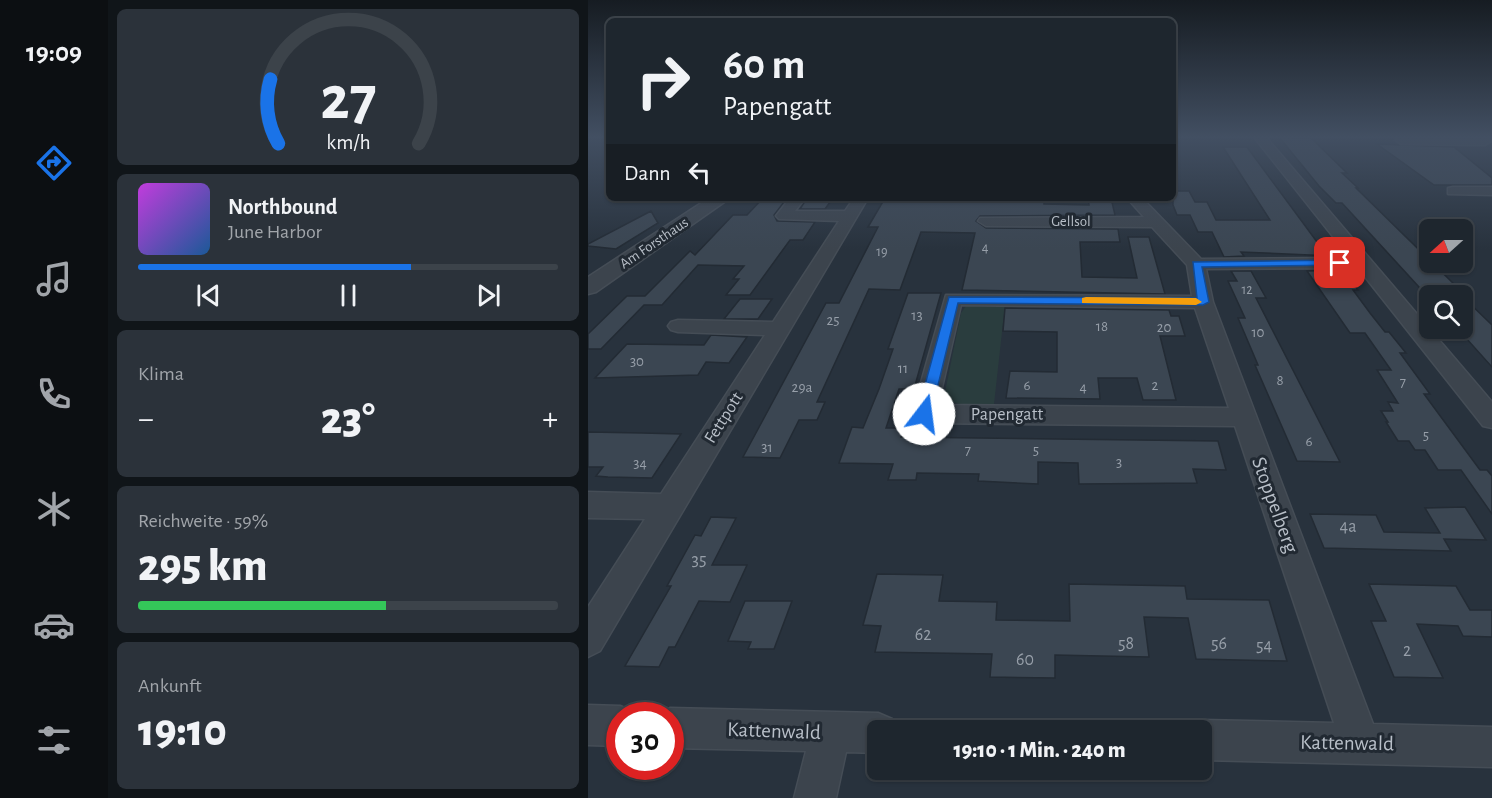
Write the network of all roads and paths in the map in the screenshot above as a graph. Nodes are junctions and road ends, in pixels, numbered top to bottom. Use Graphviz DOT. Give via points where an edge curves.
graph roads {
  1 [pos="1291,174"];
  2 [pos="1453,191"];
  3 [pos="1492,191"];
  4 [pos="717,201"];
  5 [pos="796,201"];
  6 [pos="1137,201"];
  7 [pos="855,207"];
  8 [pos="986,221"];
  9 [pos="1156,222"];
  10 [pos="1364,263"];
  11 [pos="1196,264"];
  12 [pos="588,287"];
  13 [pos="1203,302"];
  14 [pos="678,327"];
  15 [pos="779,329"];
  16 [pos="1244,417"];
  17 [pos="1492,419"];
  18 [pos="588,505"];
  19 [pos="669,507"];
  20 [pos="588,639"];
  21 [pos="588,725"];
  22 [pos="606,726"];
  23 [pos="684,728"];
  24 [pos="831,732"];
  25 [pos="867,733"];
  26 [pos="1212,740"];
  27 [pos="1361,744"];
  28 [pos="1492,747"];
  29 [pos="815,798"];
  1 -- 10 [label="street"];
  2 -- 3 [label="street"];
  4 -- 12 [label="street, Am Forsthaus"];
  5 -- 7 [label="street, Fettpott" via="780,220"];
  6 -- 9 [label="street"];
  7 -- 15 [label="street, Fettpott"];
  8 -- 9 [label="street, Gellsol"];
  9 -- 11 [label="street"];
  10 -- 11 [label="street"];
  10 -- 17 [label="street"];
  11 -- 13 [label="street, Stoppelberg"];
  13 -- 16 [label="street, Stoppelberg"];
  13 -- 16 [label="street, Papengatt" via="953,299 924,414"];
  14 -- 15 [label="street"];
  15 -- 19 [label="street, Fettpott"];
  16 -- 27 [label="street, Stoppelberg"];
  18 -- 19 [label="street"];
  19 -- 20 [label="street, Fettpott"];
  21 -- 22 [label="street"];
  23 -- 24 [label="street, Kattenwald"];
  24 -- 25 [label="street, Kattenwald"];
  24 -- 29 [label="street"];
  26 -- 27 [label="street, Kattenwald"];
  27 -- 28 [label="street, Kattenwald"];
}
